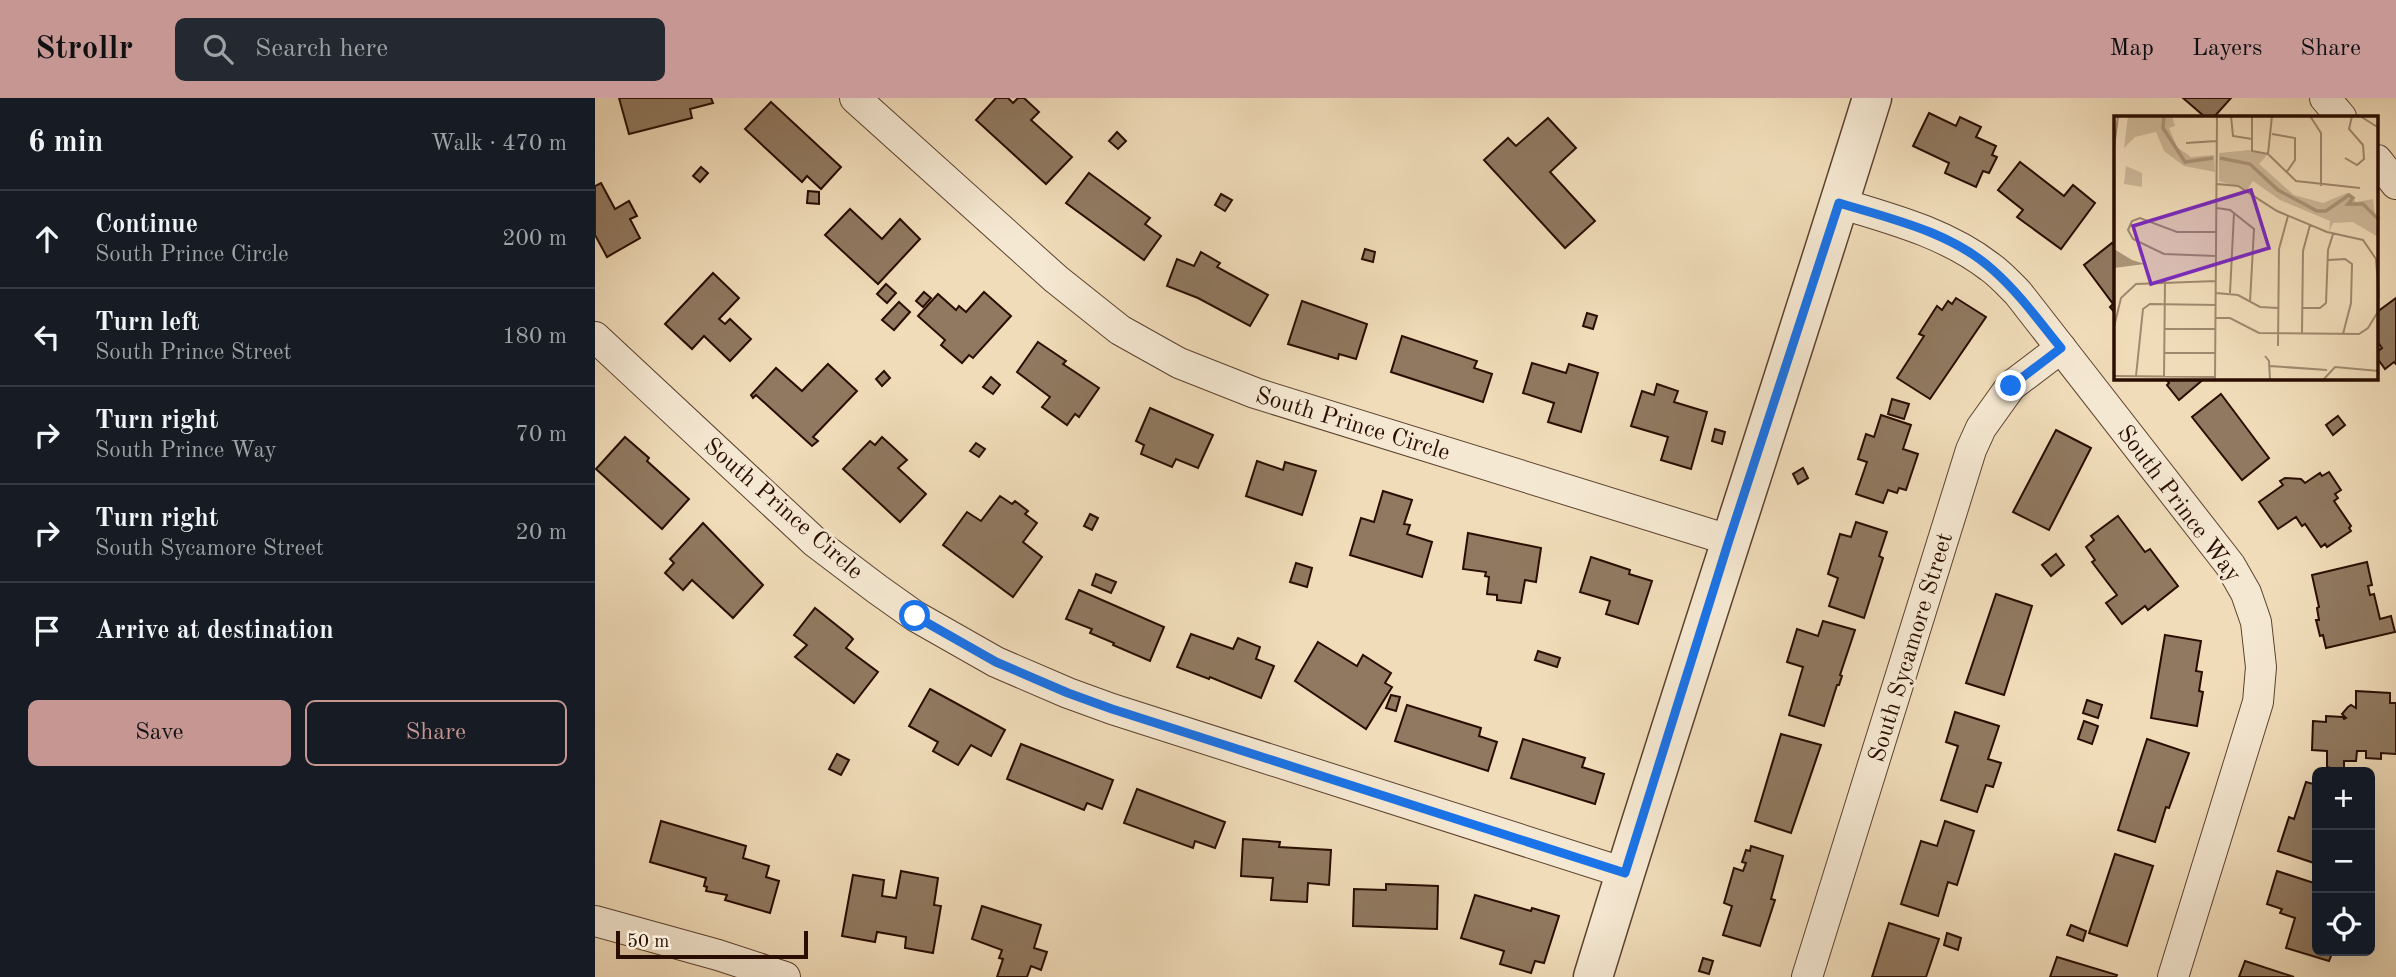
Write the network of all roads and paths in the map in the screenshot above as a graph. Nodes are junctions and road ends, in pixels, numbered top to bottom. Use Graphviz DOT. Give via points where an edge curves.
graph roads {
  1 [pos="855,98"];
  2 [pos="1872,98"];
  3 [pos="2325,98"];
  4 [pos="2340,116"];
  5 [pos="2379,163"];
  6 [pos="2396,184"];
  7 [pos="1839,203"];
  8 [pos="595,337"];
  9 [pos="2061,348"];
  10 [pos="1729,540"];
  11 [pos="1625,873"];
  12 [pos="595,921"];
  13 [pos="785,977"];
  14 [pos="1593,977"];
  15 [pos="1807,977"];
  16 [pos="2173,977"];
  1 -- 10 [label="street, South Prince Circle" via="1056,279 1119,330 1179,363 1255,393"];
  2 -- 7 [label="street"];
  3 -- 4 [label="street"];
  5 -- 6 [label="street"];
  7 -- 9 [label="street, South Prince Way" via="1924,230 1971,254 2018,293"];
  7 -- 10 [label="street"];
  8 -- 11 [label="street, South Prince Circle" via="815,542 915,616 996,662 1112,709"];
  9 -- 15 [label="street, South Sycamore Street" via="2011,386 1990,412 1971,450"];
  9 -- 16 [label="street, South Prince Way" via="2230,565 2256,622 2262,667 2258,702"];
  10 -- 11 [label="street"];
  11 -- 14 [label="street"];
  12 -- 13 [label="street"];
}
